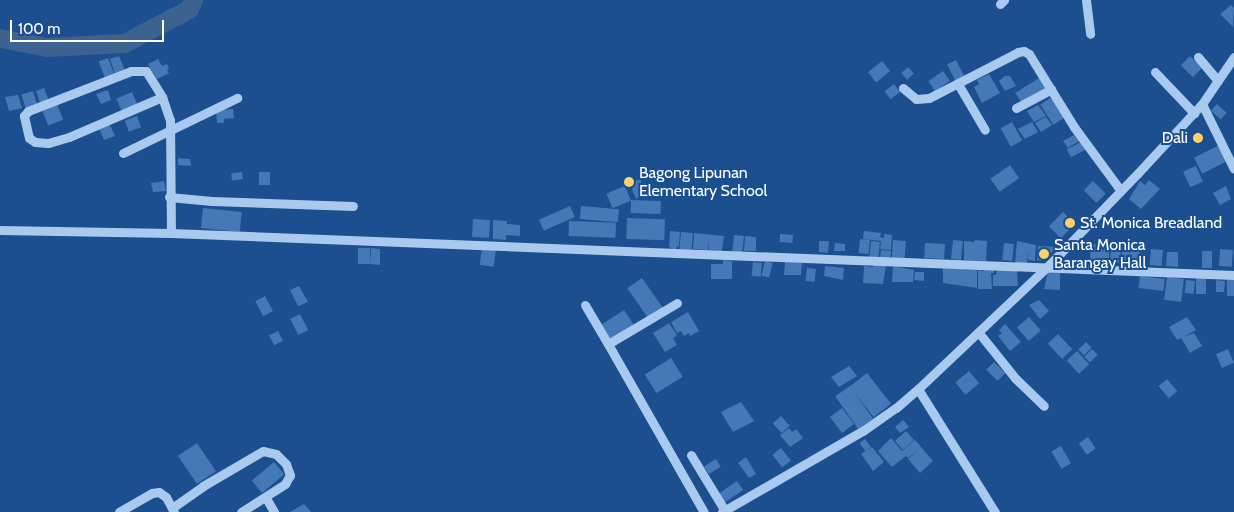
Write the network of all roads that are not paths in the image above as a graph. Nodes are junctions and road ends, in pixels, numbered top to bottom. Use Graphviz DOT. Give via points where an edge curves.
graph roads {
  1 [pos="1086,0"];
  2 [pos="1090,34"];
  3 [pos="1198,57"];
  4 [pos="1234,58"];
  5 [pos="1155,72"];
  6 [pos="1218,81"];
  7 [pos="958,84"];
  8 [pos="903,88"];
  9 [pos="1052,90"];
  10 [pos="162,97"];
  11 [pos="238,98"];
  12 [pos="1202,104"];
  13 [pos="1016,108"];
  14 [pos="1194,113"];
  15 [pos="985,130"];
  16 [pos="171,131"];
  17 [pos="123,153"];
  18 [pos="1234,169"];
  19 [pos="1121,191"];
  20 [pos="169,197"];
  21 [pos="353,206"];
  22 [pos="0,230"];
  23 [pos="171,232"];
  24 [pos="1046,268"];
  25 [pos="1234,275"];
  26 [pos="677,304"];
  27 [pos="585,305"];
  28 [pos="978,333"];
  29 [pos="608,344"];
  30 [pos="918,389"];
  31 [pos="1044,406"];
  32 [pos="691,455"];
  33 [pos="266,498"];
  34 [pos="173,510"];
  35 [pos="724,511"];
  36 [pos="119,512"];
  37 [pos="240,512"];
  38 [pos="274,512"];
  39 [pos="704,512"];
  40 [pos="995,512"];
  1 -- 2 [label="street"];
  3 -- 6 [label="street"];
  4 -- 6 [label="street"];
  5 -- 14 [label="street"];
  6 -- 12 [label="street"];
  7 -- 8 [label="street" via="922,100"];
  7 -- 9 [label="street" via="1024,51"];
  7 -- 15 [label="street"];
  9 -- 13 [label="street"];
  9 -- 19 [label="street" via="1074,127"];
  10 -- 10 [label="street" via="146,71 131,71 28,111 24,116 29,138 48,143"];
  10 -- 16 [label="street"];
  11 -- 16 [label="street"];
  12 -- 14 [label="street"];
  12 -- 18 [label="street"];
  14 -- 19 [label="street"];
  16 -- 17 [label="street"];
  16 -- 20 [label="street"];
  19 -- 24 [label="street"];
  20 -- 21 [label="street"];
  20 -- 23 [label="street"];
  22 -- 23 [label="street"];
  23 -- 24 [label="street"];
  24 -- 25 [label="street"];
  24 -- 28 [label="street"];
  26 -- 29 [label="street"];
  27 -- 29 [label="street"];
  28 -- 30 [label="street"];
  28 -- 31 [label="street" via="1015,378"];
  29 -- 39 [label="street"];
  30 -- 35 [label="street" via="864,430"];
  30 -- 40 [label="street"];
  32 -- 35 [label="street"];
  33 -- 34 [label="street" via="285,484 290,475 286,464 276,454 263,451 203,486"];
  33 -- 37 [label="street"];
  33 -- 38 [label="street"];
  34 -- 36 [label="street" via="159,492"];
}
